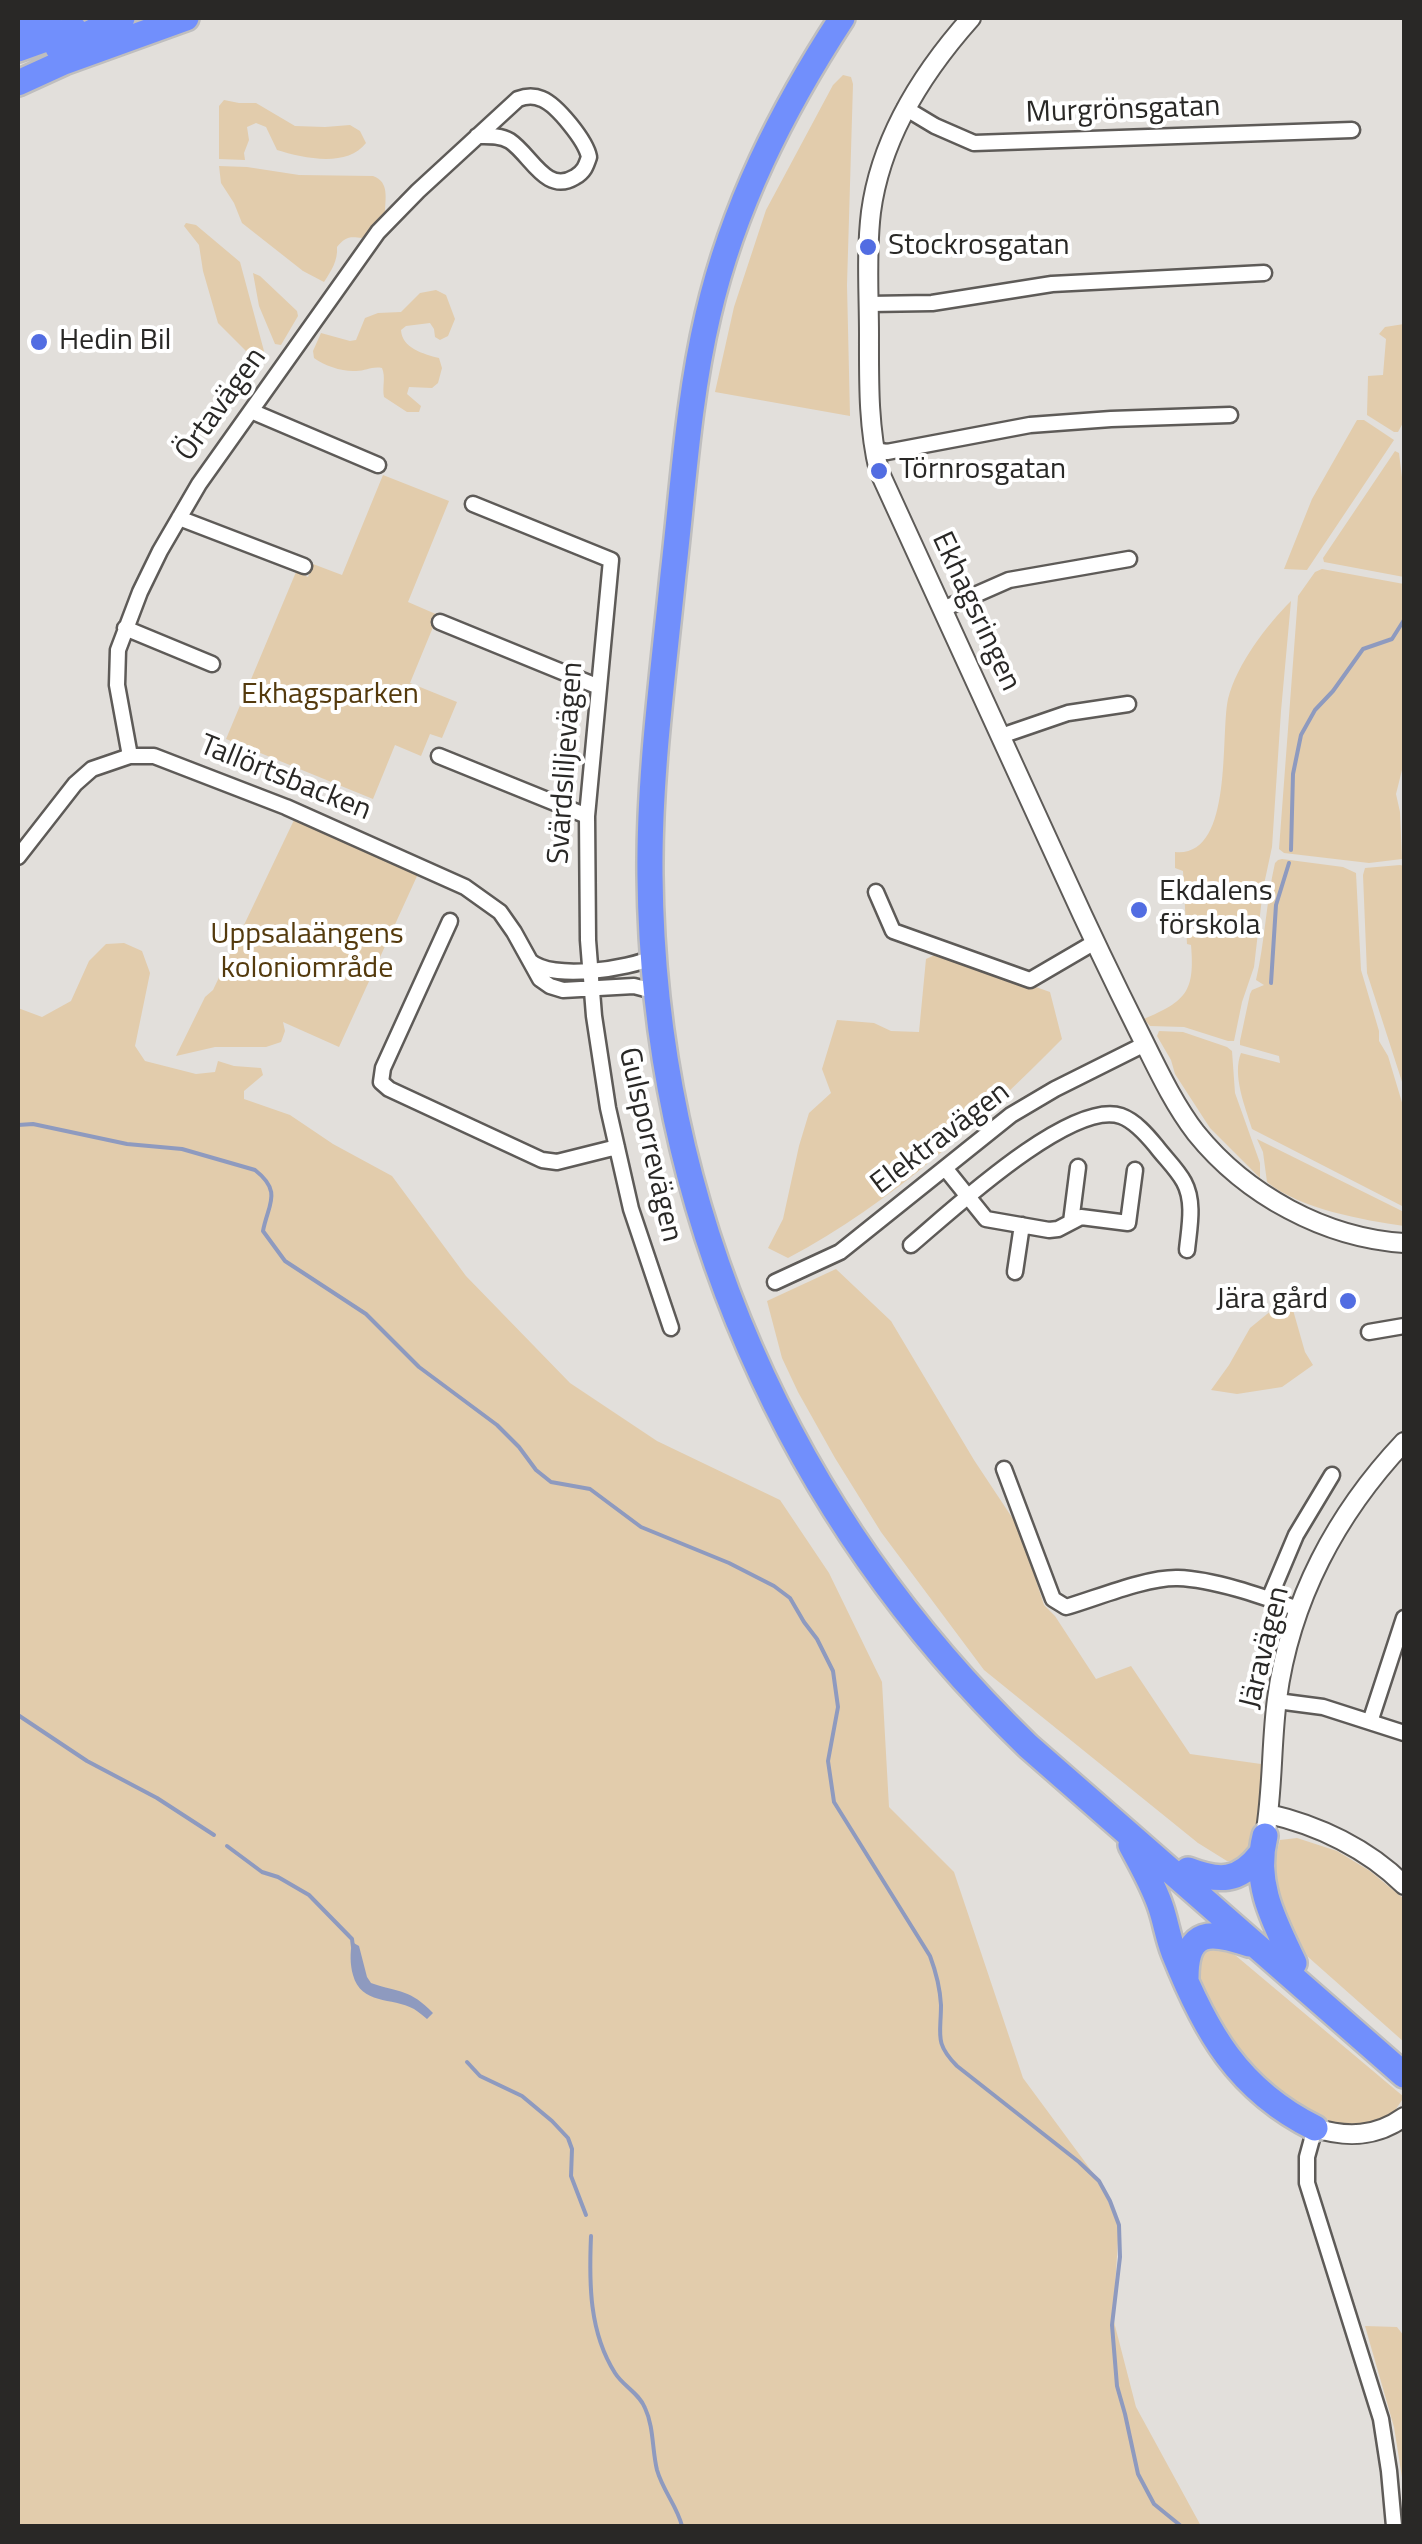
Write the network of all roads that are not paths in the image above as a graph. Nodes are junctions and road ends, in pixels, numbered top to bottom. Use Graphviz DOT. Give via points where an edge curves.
graph roads {
  1 [pos="49,18"];
  2 [pos="105,18"];
  3 [pos="186,18"];
  4 [pos="842,18"];
  5 [pos="855,18"];
  6 [pos="971,18"];
  7 [pos="18,29"];
  8 [pos="122,29"];
  9 [pos="18,50"];
  10 [pos="18,68"];
  11 [pos="18,83"];
  12 [pos="18,100"];
  13 [pos="905,108"];
  14 [pos="1352,130"];
  15 [pos="477,136"];
  16 [pos="1264,272"];
  17 [pos="868,304"];
  18 [pos="251,411"];
  19 [pos="1230,415"];
  20 [pos="874,450"];
  21 [pos="378,465"];
  22 [pos="473,504"];
  23 [pos="179,518"];
  24 [pos="1128,560"];
  25 [pos="304,566"];
  26 [pos="942,608"];
  27 [pos="440,622"];
  28 [pos="124,628"];
  29 [pos="212,664"];
  30 [pos="599,687"];
  31 [pos="1128,704"];
  32 [pos="1001,736"];
  33 [pos="130,756"];
  34 [pos="439,756"];
  35 [pos="587,816"];
  36 [pos="18,857"];
  37 [pos="876,892"];
  38 [pos="450,921"];
  39 [pos="1095,942"];
  40 [pos="654,957"];
  41 [pos="530,961"];
  42 [pos="591,970"];
  43 [pos="592,988"];
  44 [pos="657,992"];
  45 [pos="1145,1044"];
  46 [pos="617,1147"];
  47 [pos="945,1168"];
  48 [pos="1078,1168"];
  49 [pos="1135,1170"];
  50 [pos="968,1197"];
  51 [pos="1071,1222"];
  52 [pos="1022,1225"];
  53 [pos="910,1244"];
  54 [pos="1404,1244"];
  55 [pos="1187,1250"];
  56 [pos="1015,1272"];
  57 [pos="775,1282"];
  58 [pos="1404,1326"];
  59 [pos="671,1328"];
  60 [pos="1369,1332"];
  61 [pos="1404,1442"];
  62 [pos="1004,1469"];
  63 [pos="1332,1475"];
  64 [pos="1269,1599"];
  65 [pos="1298,1609"];
  66 [pos="1404,1618"];
  67 [pos="1276,1701"];
  68 [pos="1370,1722"];
  69 [pos="1404,1734"];
  70 [pos="1122,1828"];
  71 [pos="1264,1835"];
  72 [pos="1188,1870"];
  73 [pos="1404,1885"];
  74 [pos="1257,1946"];
  75 [pos="1294,1963"];
  76 [pos="1186,1978"];
  77 [pos="1402,2068"];
  78 [pos="1404,2117"];
  79 [pos="1315,2128"];
  80 [pos="1394,2526"];
  1 -- 7 [label="highway"];
  2 -- 9 [label="highway"];
  3 -- 8 [label="highway"];
  4 -- 40 [label="highway" via="760,161 704,330 652,796"];
  5 -- 72 [label="highway" via="773,161 716,327 665,785 662,872 673,1031 708,1198 750,1318 848,1510 890,1572 1002,1704"];
  6 -- 13 [label="street, Ekhagsringen"];
  8 -- 10 [label="highway"];
  8 -- 11 [label="highway"];
  8 -- 12 [label="highway"];
  13 -- 14 [label="street, Murgrönsgatan" via="974,143"];
  13 -- 17 [label="street, Ekhagsringen" via="872,208"];
  15 -- 15 [label="street, Örtavägen" via="512,142 556,183 582,173 589,157 560,115 534,97 518,100"];
  15 -- 18 [label="street, Örtavägen" via="378,232"];
  16 -- 17 [label="street" via="1052,284 932,303"];
  17 -- 20 [label="street, Ekhagsringen"];
  18 -- 21 [label="street"];
  18 -- 23 [label="street, Örtavägen"];
  19 -- 20 [label="street" via="1030,424"];
  20 -- 26 [label="street, Ekhagsringen"];
  22 -- 30 [label="street, Svärdsliljevägen" via="611,560"];
  23 -- 25 [label="street"];
  23 -- 28 [label="street, Örtavägen"];
  24 -- 26 [label="street" via="1009,580"];
  26 -- 32 [label="street, Ekhagsringen"];
  27 -- 30 [label="street"];
  28 -- 29 [label="street"];
  28 -- 33 [label="street, Örtavägen" via="116,668"];
  30 -- 35 [label="street, Svärdsliljevägen"];
  31 -- 32 [label="street" via="1068,713"];
  32 -- 39 [label="street, Ekhagsringen"];
  33 -- 36 [label="street" via="75,784"];
  33 -- 41 [label="street, Tallörtsbacken" via="164,759 445,876 500,912"];
  34 -- 35 [label="street"];
  35 -- 42 [label="street, Svärdsliljevägen"];
  37 -- 39 [label="street" via="893,931 1030,980"];
  38 -- 46 [label="street" via="381,1082 542,1160"];
  39 -- 45 [label="street, Ekhagsringen"];
  40 -- 42 [label="street"];
  40 -- 44 [label="highway"];
  41 -- 42 [label="street" via="548,971"];
  41 -- 43 [label="street, Tallörtsbacken" via="550,986"];
  42 -- 43 [label="street, Gulsporrevägen"];
  43 -- 44 [label="street, Tallörtsbacken"];
  43 -- 46 [label="street, Gulsporrevägen"];
  44 -- 70 [label="highway" via="672,1102 705,1228 752,1352 810,1468 881,1580 944,1658 1028,1746"];
  45 -- 47 [label="street, Elektravägen" via="1012,1115"];
  45 -- 54 [label="street, Ekhagsringen" via="1196,1132 1260,1191 1320,1224"];
  46 -- 59 [label="street, Gulsporrevägen"];
  47 -- 50 [label="street"];
  47 -- 57 [label="street, Elektravägen" via="840,1252"];
  48 -- 51 [label="street"];
  49 -- 51 [label="street" via="1128,1223 1081,1217"];
  50 -- 52 [label="street" via="986,1219"];
  50 -- 53 [label="street"];
  50 -- 55 [label="street" via="1052,1135 1090,1117 1123,1117 1186,1186"];
  51 -- 52 [label="street" via="1049,1230"];
  52 -- 56 [label="street"];
  58 -- 60 [label="street"];
  61 -- 65 [label="street, Järavägen" via="1336,1528"];
  62 -- 64 [label="street" via="1060,1605 1180,1578"];
  63 -- 64 [label="street"];
  64 -- 65 [label="street"];
  65 -- 67 [label="street, Järavägen"];
  66 -- 68 [label="street"];
  67 -- 68 [label="street" via="1324,1706"];
  67 -- 71 [label="street, Järavägen"];
  68 -- 69 [label="street"];
  70 -- 74 [label="highway"];
  70 -- 76 [label="highway"];
  71 -- 72 [label="highway" via="1247,1870 1231,1877"];
  71 -- 73 [label="street" via="1290,1819 1352,1846"];
  71 -- 75 [label="highway" via="1266,1901"];
  72 -- 75 [label="highway"];
  74 -- 76 [label="highway" via="1204,1936 1191,1948"];
  74 -- 77 [label="highway"];
  75 -- 77 [label="highway"];
  76 -- 79 [label="highway" via="1237,2069 1278,2107"];
  78 -- 79 [label="street" via="1369,2134"];
  79 -- 80 [label="street" via="1308,2183 1381,2420"];
}
